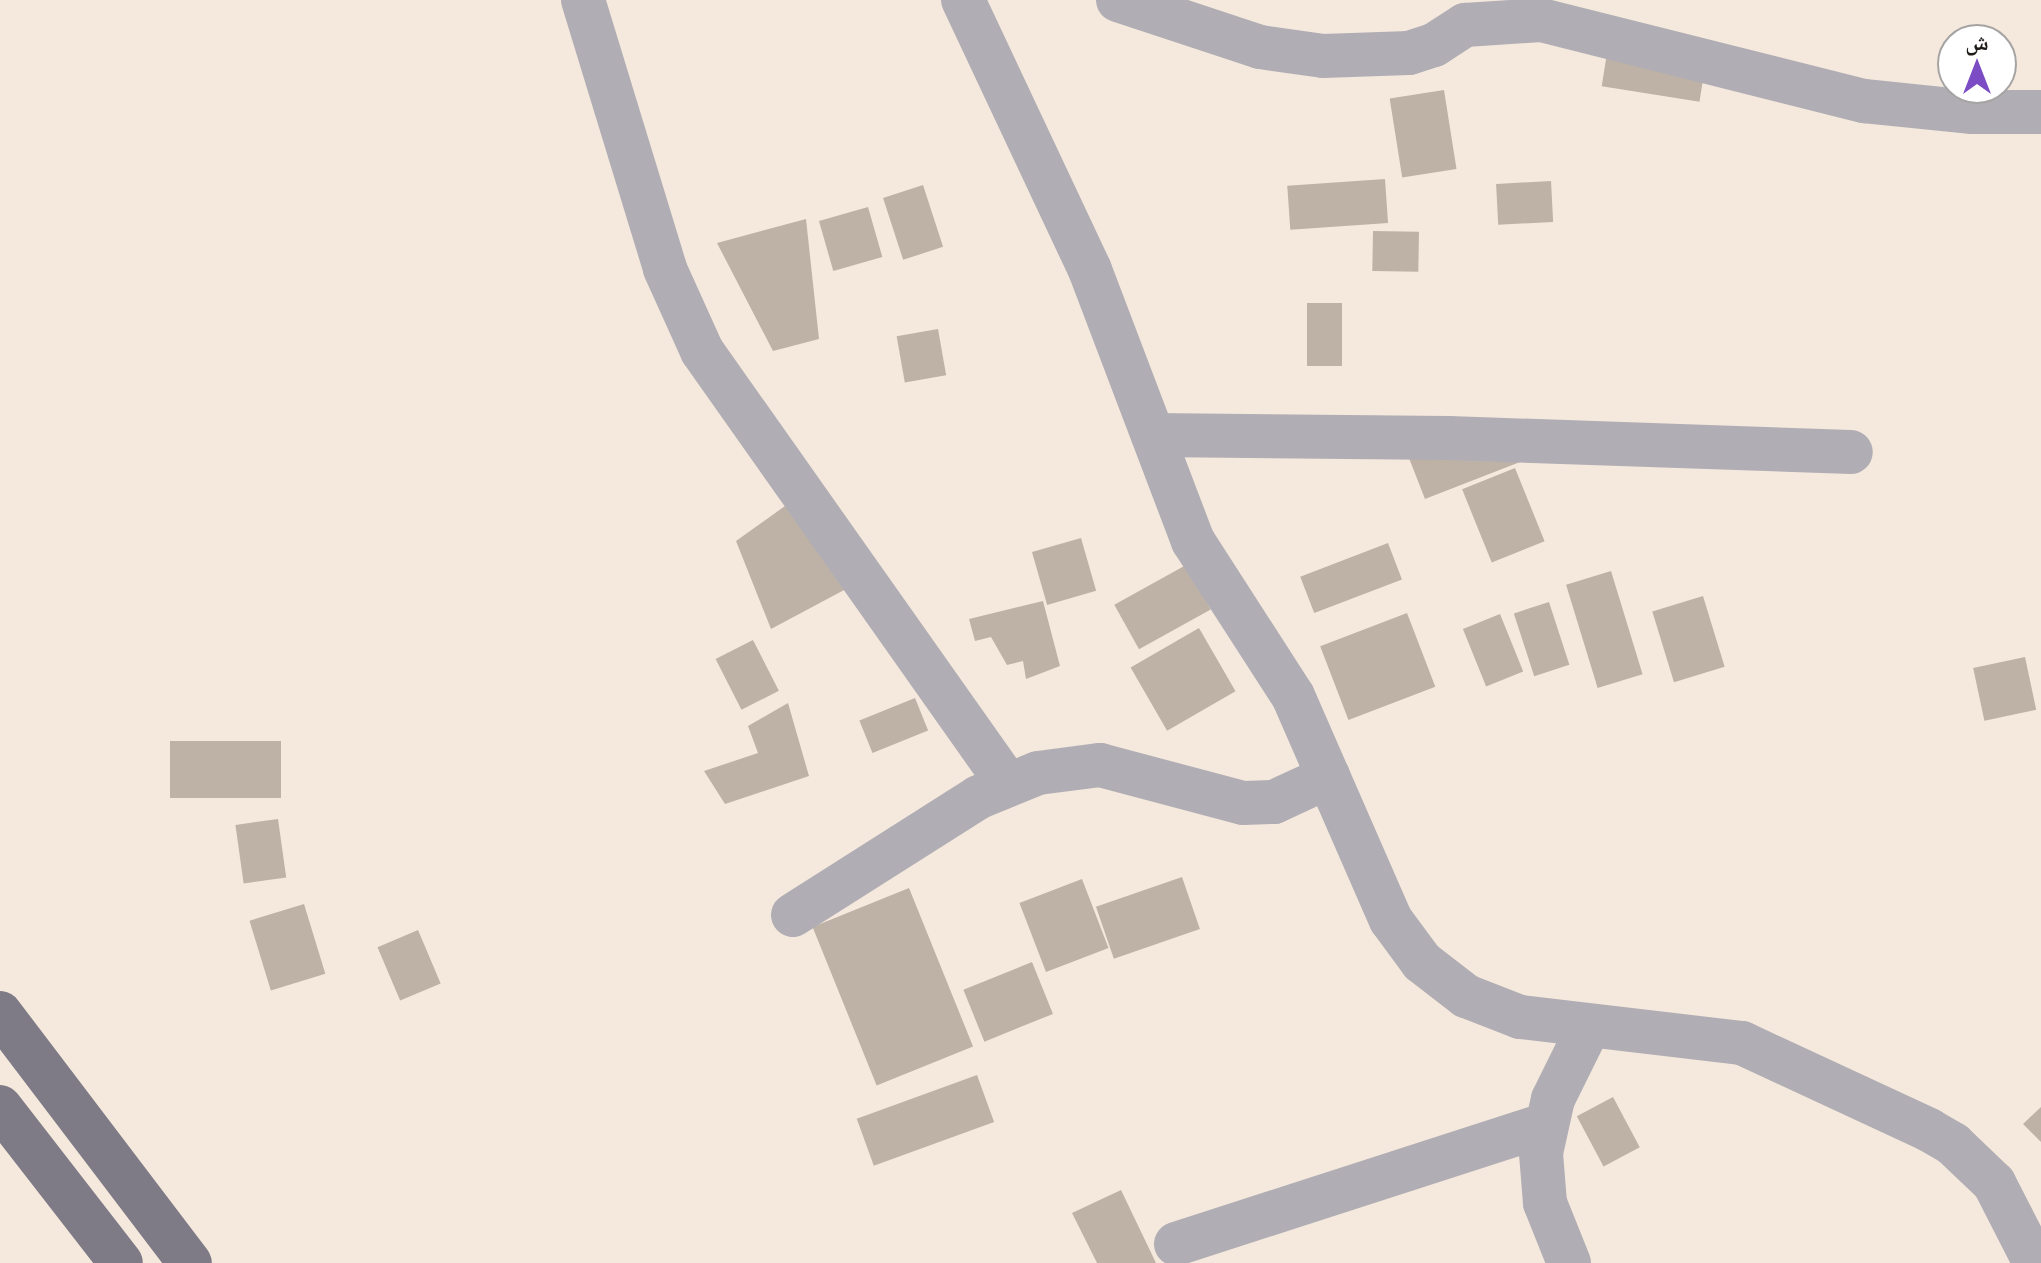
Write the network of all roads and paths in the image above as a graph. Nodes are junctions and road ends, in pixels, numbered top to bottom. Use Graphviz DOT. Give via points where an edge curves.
graph roads {
  1 [pos="583,0"];
  2 [pos="963,0"];
  3 [pos="1118,0"];
  4 [pos="2041,112"];
  5 [pos="1153,435"];
  6 [pos="1851,452"];
  7 [pos="1328,777"];
  8 [pos="1007,783"];
  9 [pos="793,915"];
  10 [pos="0,1013"];
  11 [pos="1589,1026"];
  12 [pos="0,1107"];
  13 [pos="1544,1125"];
  14 [pos="1176,1244"];
  15 [pos="121,1263"];
  16 [pos="190,1263"];
  17 [pos="1569,1263"];
  18 [pos="2035,1263"];
  1 -- 8 [label="street" via="665,269 702,351"];
  2 -- 5 [label="street" via="1049,174"];
  3 -- 4 [label="street" via="1260,47 1323,56 1409,53 1434,45 1465,25 1541,20 1864,101 1958,111"];
  5 -- 6 [label="street" via="1449,438"];
  5 -- 7 [label="street" via="1202,561 1293,696"];
  7 -- 8 [label="street" via="1274,802 1243,803 1100,765"];
  7 -- 11 [label="street" via="1391,920 1422,962 1492,1008"];
  8 -- 9 [label="street"];
  10 -- 16 [label="main road"];
  11 -- 13 [label="street"];
  11 -- 18 [label="street" via="1742,1043 1929,1130 1953,1144 1994,1183"];
  12 -- 15 [label="main road"];
  13 -- 14 [label="street"];
  13 -- 17 [label="street" via="1545,1203"];
}
